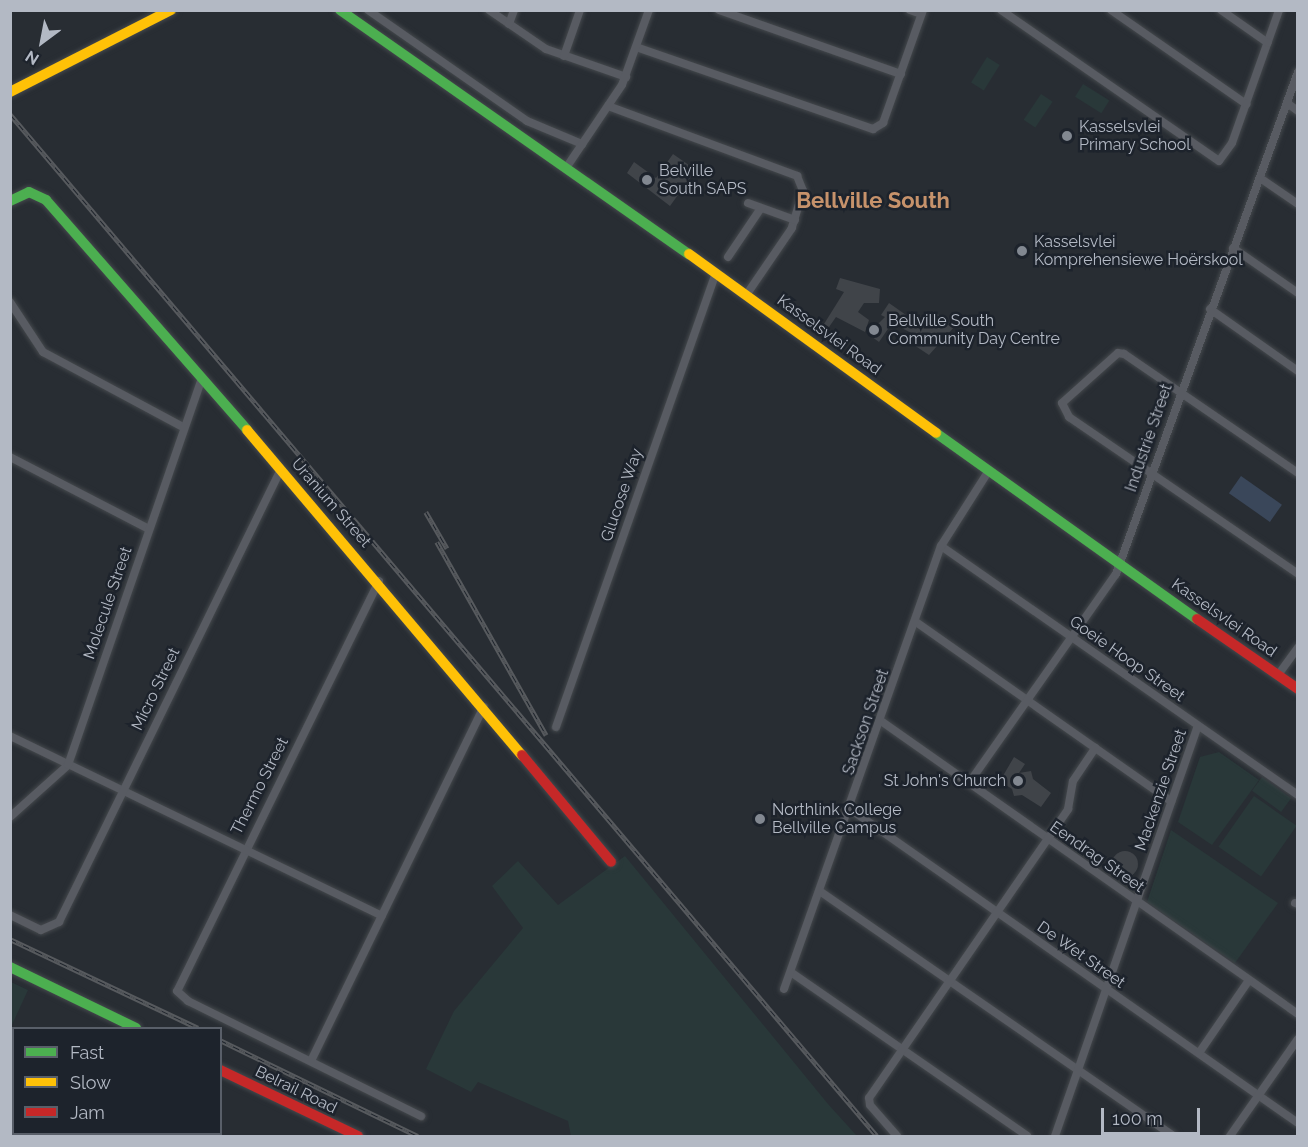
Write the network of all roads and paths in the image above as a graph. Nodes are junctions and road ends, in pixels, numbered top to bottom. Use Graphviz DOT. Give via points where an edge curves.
graph roads {
  1 [pos="171,10"];
  2 [pos="340,10"];
  3 [pos="368,10"];
  4 [pos="489,10"];
  5 [pos="514,10"];
  6 [pos="580,10"];
  7 [pos="649,10"];
  8 [pos="719,10"];
  9 [pos="910,10"];
  10 [pos="1001,10"];
  11 [pos="1111,10"];
  12 [pos="1221,10"];
  13 [pos="1279,10"];
  14 [pos="922,12"];
  15 [pos="509,24"];
  16 [pos="1268,43"];
  17 [pos="636,47"];
  18 [pos="564,56"];
  19 [pos="1298,72"];
  20 [pos="901,74"];
  21 [pos="626,77"];
  22 [pos="14,90"];
  23 [pos="1287,103"];
  24 [pos="1246,105"];
  25 [pos="608,106"];
  26 [pos="1298,111"];
  27 [pos="582,144"];
  28 [pos="566,168"];
  29 [pos="1260,178"];
  30 [pos="10,201"];
  31 [pos="748,203"];
  32 [pos="1298,204"];
  33 [pos="761,208"];
  34 [pos="795,220"];
  35 [pos="1233,248"];
  36 [pos="728,257"];
  37 [pos="716,273"];
  38 [pos="1298,293"];
  39 [pos="747,294"];
  40 [pos="10,302"];
  41 [pos="1210,309"];
  42 [pos="1298,371"];
  43 [pos="202,378"];
  44 [pos="1180,391"];
  45 [pos="183,427"];
  46 [pos="10,457"];
  47 [pos="281,469"];
  48 [pos="988,472"];
  49 [pos="1152,472"];
  50 [pos="1298,473"];
  51 [pos="147,528"];
  52 [pos="941,546"];
  53 [pos="1120,564"];
  54 [pos="1298,574"];
  55 [pos="379,581"];
  56 [pos="916,622"];
  57 [pos="1072,638"];
  58 [pos="1298,647"];
  59 [pos="1278,675"];
  60 [pos="1298,689"];
  61 [pos="1027,700"];
  62 [pos="484,707"];
  63 [pos="881,721"];
  64 [pos="1198,726"];
  65 [pos="556,727"];
  66 [pos="10,736"];
  67 [pos="1095,748"];
  68 [pos="68,765"];
  69 [pos="969,783"];
  70 [pos="123,788"];
  71 [pos="1298,795"];
  72 [pos="1171,801"];
  73 [pos="850,809"];
  74 [pos="10,817"];
  75 [pos="1047,838"];
  76 [pos="244,847"];
  77 [pos="611,862"];
  78 [pos="821,892"];
  79 [pos="1137,901"];
  80 [pos="997,912"];
  81 [pos="10,915"];
  82 [pos="382,916"];
  83 [pos="10,967"];
  84 [pos="792,973"];
  85 [pos="1249,980"];
  86 [pos="951,981"];
  87 [pos="784,989"];
  88 [pos="1106,989"];
  89 [pos="1298,1014"];
  90 [pos="132,1027"];
  91 [pos="1298,1039"];
  92 [pos="901,1050"];
  93 [pos="1199,1053"];
  94 [pos="311,1062"];
  95 [pos="1079,1070"];
  96 [pos="222,1071"];
  97 [pos="1259,1095"];
  98 [pos="421,1116"];
  99 [pos="1298,1123"];
  100 [pos="358,1137"];
  101 [pos="897,1137"];
  102 [pos="1027,1137"];
  103 [pos="1055,1137"];
  104 [pos="1173,1137"];
  105 [pos="1230,1137"];
  1 -- 22 [label="street"];
  2 -- 28 [label="street, Kasselsvlei Road"];
  3 -- 27 [label="street" via="527,121"];
  4 -- 15 [label="street"];
  5 -- 15 [label="street"];
  6 -- 18 [label="street"];
  7 -- 17 [label="street"];
  8 -- 20 [label="street"];
  9 -- 14 [label="street"];
  10 -- 24 [label="street" via="1219,161 1226,158"];
  11 -- 24 [label="street"];
  12 -- 16 [label="street"];
  13 -- 16 [label="street"];
  14 -- 20 [label="street"];
  15 -- 18 [label="street"];
  16 -- 24 [label="street"];
  17 -- 20 [label="street" via="873,129 883,123"];
  17 -- 21 [label="street"];
  18 -- 21 [label="street"];
  19 -- 23 [label="street, Industrie Street"];
  21 -- 25 [label="street"];
  23 -- 26 [label="street"];
  23 -- 29 [label="street, Industrie Street"];
  25 -- 27 [label="street"];
  25 -- 34 [label="street" via="793,173 803,191"];
  27 -- 28 [label="street"];
  28 -- 37 [label="street, Kasselsvlei Road"];
  29 -- 32 [label="street"];
  29 -- 35 [label="street, Industrie Street"];
  30 -- 43 [label="street, Uranium Street" via="29,192 41,194"];
  31 -- 33 [label="street"];
  33 -- 34 [label="street"];
  33 -- 36 [label="street"];
  34 -- 39 [label="street"];
  35 -- 38 [label="street"];
  35 -- 41 [label="street, Industrie Street"];
  37 -- 39 [label="street, Kasselsvlei Road"];
  37 -- 65 [label="street, Glucose Way"];
  39 -- 48 [label="street, Kasselsvlei Road"];
  40 -- 45 [label="street" via="43,352"];
  41 -- 42 [label="street"];
  41 -- 44 [label="street, Industrie Street"];
  43 -- 45 [label="street, Molecule Street"];
  43 -- 47 [label="street, Uranium Street"];
  44 -- 49 [label="street, Industrie Street"];
  44 -- 49 [label="street" via="1118,353 1066,397 1063,411"];
  44 -- 50 [label="street"];
  45 -- 51 [label="street, Molecule Street"];
  46 -- 51 [label="street"];
  47 -- 55 [label="street, Uranium Street"];
  47 -- 70 [label="street, Micro Street"];
  48 -- 52 [label="street, Sackson Street"];
  48 -- 53 [label="street, Kasselsvlei Road"];
  49 -- 53 [label="street, Industrie Street"];
  49 -- 54 [label="street"];
  51 -- 68 [label="street, Molecule Street"];
  52 -- 56 [label="street, Sackson Street"];
  52 -- 57 [label="street, Goeie Hoop Street"];
  53 -- 57 [label="street, Industrie Street"];
  53 -- 59 [label="street, Kasselsvlei Road"];
  55 -- 62 [label="street, Uranium Street"];
  55 -- 76 [label="street, Thermo Street"];
  56 -- 61 [label="street"];
  56 -- 63 [label="street, Sackson Street"];
  57 -- 61 [label="street, Industrie Street"];
  57 -- 64 [label="street, Goeie Hoop Street"];
  58 -- 59 [label="street"];
  59 -- 60 [label="street, Kasselsvlei Road"];
  61 -- 67 [label="street"];
  61 -- 69 [label="street, Industrie Street"];
  62 -- 77 [label="street, Uranium Street"];
  62 -- 82 [label="street"];
  63 -- 69 [label="street, Eendrag Street"];
  63 -- 73 [label="street, Sackson Street"];
  64 -- 71 [label="street, Goeie Hoop Street"];
  64 -- 72 [label="street, Mackenzie Street"];
  66 -- 68 [label="street"];
  67 -- 72 [label="street"];
  67 -- 75 [label="street" via="1073,781 1068,809"];
  68 -- 70 [label="street"];
  68 -- 74 [label="street, Molecule Street"];
  69 -- 75 [label="street, Eendrag Street"];
  70 -- 76 [label="street"];
  70 -- 81 [label="street, Micro Street" via="58,922 41,930"];
  72 -- 79 [label="street, Mackenzie Street"];
  73 -- 78 [label="street, Sackson Street"];
  73 -- 80 [label="street, De Wet Street"];
  75 -- 79 [label="street, Eendrag Street"];
  75 -- 80 [label="street"];
  76 -- 82 [label="street"];
  76 -- 94 [label="street, Thermo Street" via="177,991 189,1001"];
  78 -- 84 [label="street, Sackson Street"];
  78 -- 86 [label="street"];
  79 -- 85 [label="street, Eendrag Street"];
  79 -- 88 [label="street, Mackenzie Street"];
  80 -- 86 [label="street"];
  80 -- 88 [label="street, De Wet Street"];
  82 -- 94 [label="street"];
  83 -- 90 [label="street"];
  84 -- 87 [label="street, Sackson Street"];
  84 -- 92 [label="street"];
  85 -- 89 [label="street, Eendrag Street"];
  85 -- 93 [label="street"];
  86 -- 92 [label="street"];
  86 -- 95 [label="street"];
  88 -- 93 [label="street, De Wet Street"];
  88 -- 95 [label="street, Mackenzie Street"];
  91 -- 97 [label="street"];
  92 -- 101 [label="street" via="868,1102"];
  92 -- 102 [label="street"];
  93 -- 97 [label="street, De Wet Street"];
  94 -- 98 [label="street"];
  95 -- 103 [label="street, Mackenzie Street"];
  95 -- 104 [label="street"];
  96 -- 100 [label="street, Belrail Road"];
  97 -- 99 [label="street, De Wet Street"];
  97 -- 105 [label="street"];
}
